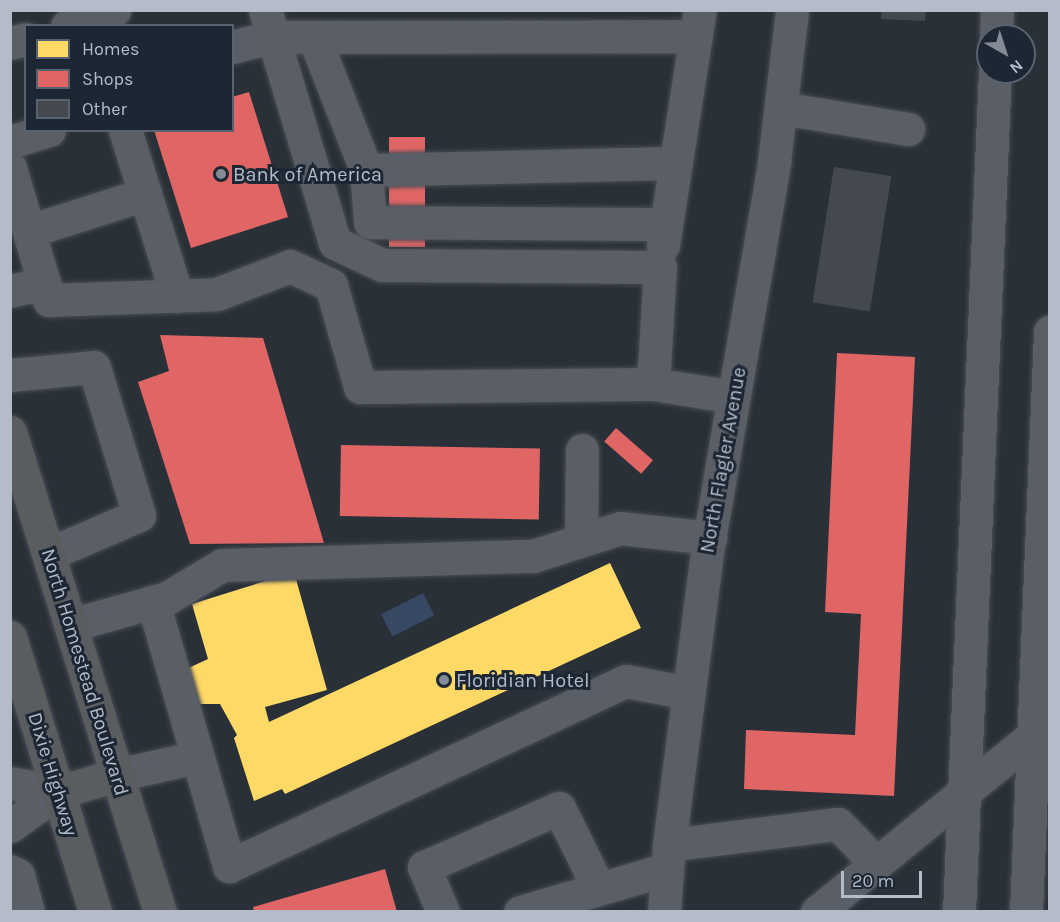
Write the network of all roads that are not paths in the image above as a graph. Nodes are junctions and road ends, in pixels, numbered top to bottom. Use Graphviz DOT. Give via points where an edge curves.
graph roads {
  1 [pos="114,10"];
  2 [pos="792,10"];
  3 [pos="698,23"];
  4 [pos="73,24"];
  5 [pos="268,24"];
  6 [pos="314,38"];
  7 [pos="234,46"];
  8 [pos="993,84"];
  9 [pos="781,108"];
  10 [pos="908,129"];
  11 [pos="42,132"];
  12 [pos="126,132"];
  13 [pos="10,142"];
  14 [pos="676,163"];
  15 [pos="10,168"];
  16 [pos="366,170"];
  17 [pos="145,194"];
  18 [pos="666,224"];
  19 [pos="22,227"];
  20 [pos="660,267"];
  21 [pos="10,291"];
  22 [pos="46,292"];
  23 [pos="177,296"];
  24 [pos="1050,331"];
  25 [pos="1049,372"];
  26 [pos="10,375"];
  27 [pos="653,384"];
  28 [pos="734,397"];
  29 [pos="10,432"];
  30 [pos="582,450"];
  31 [pos="710,538"];
  32 [pos="581,540"];
  33 [pos="49,554"];
  34 [pos="153,602"];
  35 [pos="1044,604"];
  36 [pos="71,625"];
  37 [pos="10,637"];
  38 [pos="689,693"];
  39 [pos="1041,730"];
  40 [pos="197,757"];
  41 [pos="117,775"];
  42 [pos="10,783"];
  43 [pos="58,792"];
  44 [pos="963,792"];
  45 [pos="10,826"];
  46 [pos="668,857"];
  47 [pos="876,862"];
  48 [pos="10,871"];
  49 [pos="599,889"];
  50 [pos="28,912"];
  51 [pos="95,912"];
  52 [pos="160,912"];
  53 [pos="443,912"];
  54 [pos="520,912"];
  55 [pos="664,912"];
  56 [pos="817,912"];
  57 [pos="958,912"];
  58 [pos="1026,912"];
  1 -- 4 [label="street"];
  2 -- 9 [label="street, North Flagler Avenue"];
  3 -- 6 [label="street"];
  3 -- 14 [label="street"];
  5 -- 6 [label="street"];
  5 -- 7 [label="street"];
  5 -- 20 [label="street" via="335,243 382,264"];
  6 -- 16 [label="street"];
  8 -- 44 [label="street"];
  9 -- 10 [label="street"];
  9 -- 28 [label="street, North Flagler Avenue"];
  11 -- 13 [label="street"];
  12 -- 17 [label="street"];
  14 -- 16 [label="street"];
  14 -- 18 [label="street"];
  15 -- 19 [label="street"];
  16 -- 18 [label="street" via="370,222"];
  17 -- 19 [label="street"];
  17 -- 23 [label="street"];
  18 -- 20 [label="street"];
  19 -- 22 [label="street"];
  20 -- 27 [label="street"];
  21 -- 22 [label="street"];
  22 -- 23 [label="street"];
  23 -- 27 [label="street" via="217,294 290,266 331,285 360,387"];
  24 -- 25 [label="street"];
  25 -- 35 [label="street"];
  26 -- 33 [label="street" via="94,367 139,516"];
  27 -- 28 [label="street"];
  28 -- 31 [label="street, North Flagler Avenue"];
  29 -- 33 [label="highway, North Homestead Boulevard"];
  30 -- 32 [label="street"];
  31 -- 32 [label="street" via="620,528"];
  31 -- 38 [label="street, North Flagler Avenue"];
  32 -- 34 [label="street" via="533,556 222,565"];
  33 -- 36 [label="highway, North Homestead Boulevard"];
  34 -- 36 [label="street"];
  34 -- 40 [label="street"];
  35 -- 39 [label="street"];
  36 -- 41 [label="highway, North Homestead Boulevard"];
  37 -- 43 [label="highway, Dixie Highway"];
  38 -- 40 [label="street" via="626,681 229,866"];
  38 -- 46 [label="street, North Flagler Avenue"];
  39 -- 44 [label="street"];
  39 -- 58 [label="street"];
  40 -- 41 [label="street"];
  41 -- 43 [label="highway"];
  41 -- 52 [label="highway, North Homestead Boulevard"];
  42 -- 43 [label="street"];
  43 -- 45 [label="street"];
  43 -- 51 [label="highway, Dixie Highway"];
  44 -- 47 [label="street"];
  44 -- 57 [label="street"];
  46 -- 47 [label="street" via="838,824"];
  46 -- 49 [label="street"];
  46 -- 55 [label="street, North Flagler Avenue"];
  47 -- 56 [label="street"];
  48 -- 50 [label="street" via="18,875"];
  49 -- 53 [label="street" via="559,808 424,867"];
  49 -- 54 [label="street"];
}
